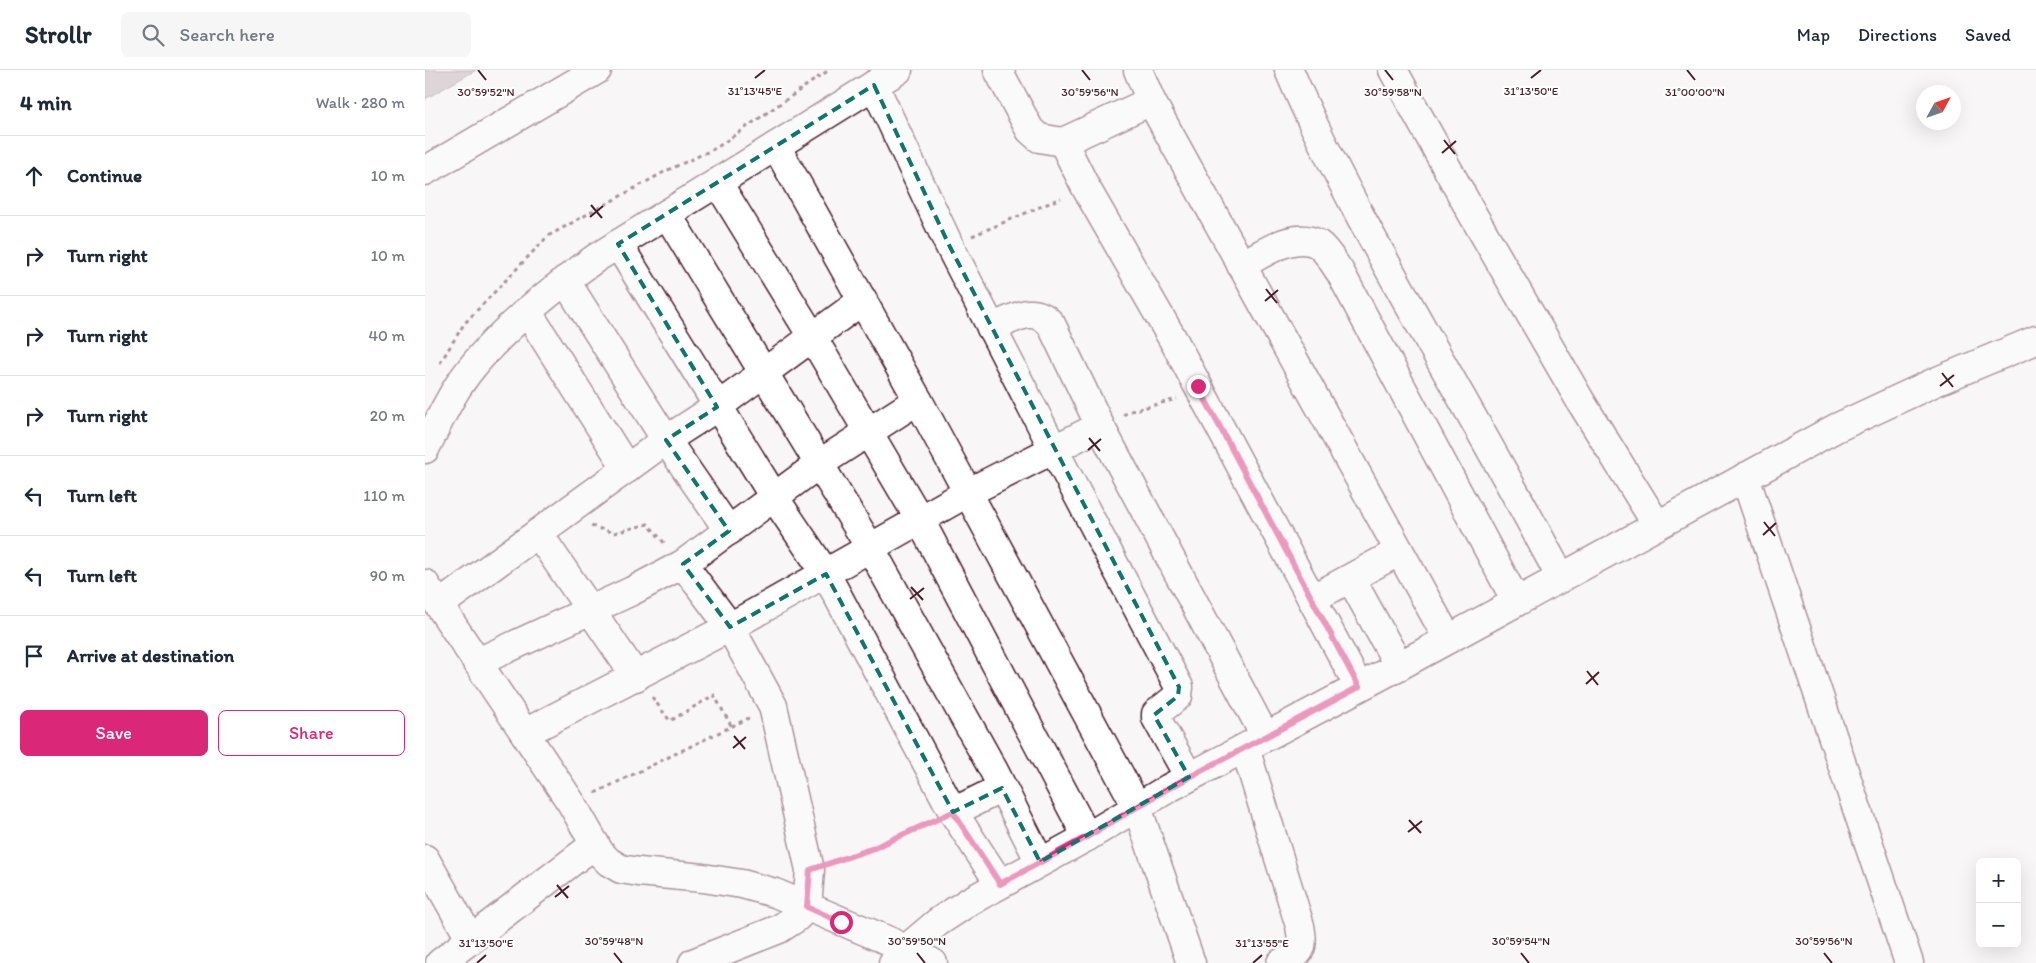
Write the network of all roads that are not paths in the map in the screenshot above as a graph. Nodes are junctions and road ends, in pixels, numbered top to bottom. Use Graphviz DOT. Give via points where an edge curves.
graph roads {
  1 [pos="597,70"];
  2 [pos="898,70"];
  3 [pos="998,70"];
  4 [pos="1138,70"];
  5 [pos="1289,70"];
  6 [pos="1393,70"];
  7 [pos="874,85"];
  8 [pos="1151,102"];
  9 [pos="1063,142"];
  10 [pos="776,146"];
  11 [pos="425,171"];
  12 [pos="718,183"];
  13 [pos="667,214"];
  14 [pos="618,244"];
  15 [pos="1241,265"];
  16 [pos="565,280"];
  17 [pos="863,300"];
  18 [pos="527,311"];
  19 [pos="991,328"];
  20 [pos="813,338"];
  21 [pos="2036,340"];
  22 [pos="764,373"];
  23 [pos="918,400"];
  24 [pos="717,407"];
  25 [pos="1100,426"];
  26 [pos="869,433"];
  27 [pos="666,440"];
  28 [pos="1053,448"];
  29 [pos="425,449"];
  30 [pos="819,464"];
  31 [pos="627,469"];
  32 [pos="1745,477"];
  33 [pos="967,493"];
  34 [pos="774,496"];
  35 [pos="920,520"];
  36 [pos="1657,525"];
  37 [pos="729,531"];
  38 [pos="537,533"];
  39 [pos="871,549"];
  40 [pos="1398,552"];
  41 [pos="683,564"];
  42 [pos="826,574"];
  43 [pos="1561,578"];
  44 [pos="1351,579"];
  45 [pos="432,594"];
  46 [pos="1312,599"];
  47 [pos="1516,601"];
  48 [pos="591,610"];
  49 [pos="730,627"];
  50 [pos="1447,639"];
  51 [pos="478,662"];
  52 [pos="1399,666"];
  53 [pos="636,677"];
  54 [pos="1359,687"];
  55 [pos="525,733"];
  56 [pos="1255,742"];
  57 [pos="1189,777"];
  58 [pos="1002,788"];
  59 [pos="1137,806"];
  60 [pos="953,812"];
  61 [pos="1087,837"];
  62 [pos="595,844"];
  63 [pos="425,859"];
  64 [pos="1040,862"];
  65 [pos="1000,884"];
  66 [pos="807,907"];
  67 [pos="471,940"];
  68 [pos="900,956"];
  69 [pos="443,962"];
  70 [pos="693,963"];
  71 [pos="933,963"];
  72 [pos="1191,963"];
  73 [pos="1281,963"];
  74 [pos="1909,963"];
  1 -- 11 [label="street"];
  2 -- 7 [label="street"];
  3 -- 9 [label="street" via="1030,130 1039,138"];
  4 -- 8 [label="street"];
  5 -- 43 [label="street" via="1380,253"];
  6 -- 36 [label="street" via="1576,394"];
  7 -- 10 [label="street"];
  7 -- 19 [label="street"];
  8 -- 9 [label="street"];
  8 -- 15 [label="street"];
  9 -- 46 [label="street"];
  10 -- 12 [label="street"];
  10 -- 17 [label="street"];
  12 -- 13 [label="street"];
  12 -- 20 [label="street"];
  13 -- 14 [label="street"];
  13 -- 22 [label="street"];
  14 -- 16 [label="street"];
  14 -- 24 [label="street"];
  15 -- 40 [label="street"];
  15 -- 47 [label="street" via="1289,241 1305,240 1319,245 1340,272"];
  16 -- 18 [label="street"];
  16 -- 27 [label="street"];
  17 -- 20 [label="street"];
  17 -- 23 [label="street"];
  18 -- 29 [label="street" via="485,352 457,388"];
  18 -- 31 [label="street"];
  19 -- 25 [label="street" via="1031,313 1047,319"];
  19 -- 28 [label="street"];
  20 -- 22 [label="street"];
  20 -- 26 [label="street"];
  21 -- 32 [label="street" via="1879,407"];
  22 -- 24 [label="street"];
  22 -- 30 [label="street"];
  23 -- 26 [label="street"];
  23 -- 33 [label="street"];
  24 -- 27 [label="street"];
  24 -- 34 [label="street"];
  25 -- 28 [label="street"];
  25 -- 56 [label="street"];
  26 -- 30 [label="street"];
  26 -- 35 [label="street"];
  27 -- 31 [label="street"];
  27 -- 37 [label="street"];
  28 -- 33 [label="street"];
  28 -- 57 [label="street" via="1179,686 1178,696 1156,714 1156,718"];
  30 -- 34 [label="street"];
  30 -- 39 [label="street"];
  31 -- 38 [label="street"];
  32 -- 36 [label="street"];
  32 -- 74 [label="street"];
  33 -- 35 [label="street"];
  33 -- 59 [label="street"];
  34 -- 37 [label="street"];
  34 -- 42 [label="street"];
  35 -- 39 [label="street"];
  35 -- 61 [label="street"];
  36 -- 43 [label="street"];
  37 -- 41 [label="street"];
  38 -- 45 [label="street"];
  38 -- 48 [label="street"];
  39 -- 42 [label="street"];
  39 -- 58 [label="street"];
  40 -- 44 [label="street"];
  40 -- 50 [label="street"];
  41 -- 48 [label="street"];
  41 -- 49 [label="street"];
  42 -- 49 [label="street"];
  42 -- 60 [label="street"];
  43 -- 47 [label="street"];
  44 -- 46 [label="street"];
  44 -- 52 [label="street"];
  45 -- 51 [label="street"];
  46 -- 54 [label="street"];
  47 -- 50 [label="street"];
  48 -- 51 [label="street"];
  48 -- 53 [label="street"];
  49 -- 53 [label="street"];
  49 -- 66 [label="street" via="773,706 810,870"];
  50 -- 52 [label="street"];
  51 -- 55 [label="street"];
  52 -- 54 [label="street"];
  53 -- 55 [label="street"];
  54 -- 56 [label="street"];
  55 -- 62 [label="street"];
  56 -- 57 [label="street"];
  56 -- 73 [label="street" via="1303,940 1299,952"];
  57 -- 59 [label="street"];
  58 -- 60 [label="street"];
  58 -- 64 [label="street"];
  59 -- 61 [label="street"];
  59 -- 72 [label="street"];
  60 -- 65 [label="street"];
  61 -- 64 [label="street"];
  62 -- 66 [label="street" via="609,862 621,869 742,884 775,893"];
  62 -- 67 [label="street"];
  63 -- 67 [label="street"];
  64 -- 65 [label="street"];
  65 -- 68 [label="street" via="938,922"];
  66 -- 68 [label="street"];
  66 -- 70 [label="street" via="779,929"];
  67 -- 69 [label="street"];
  68 -- 71 [label="street"];
}
